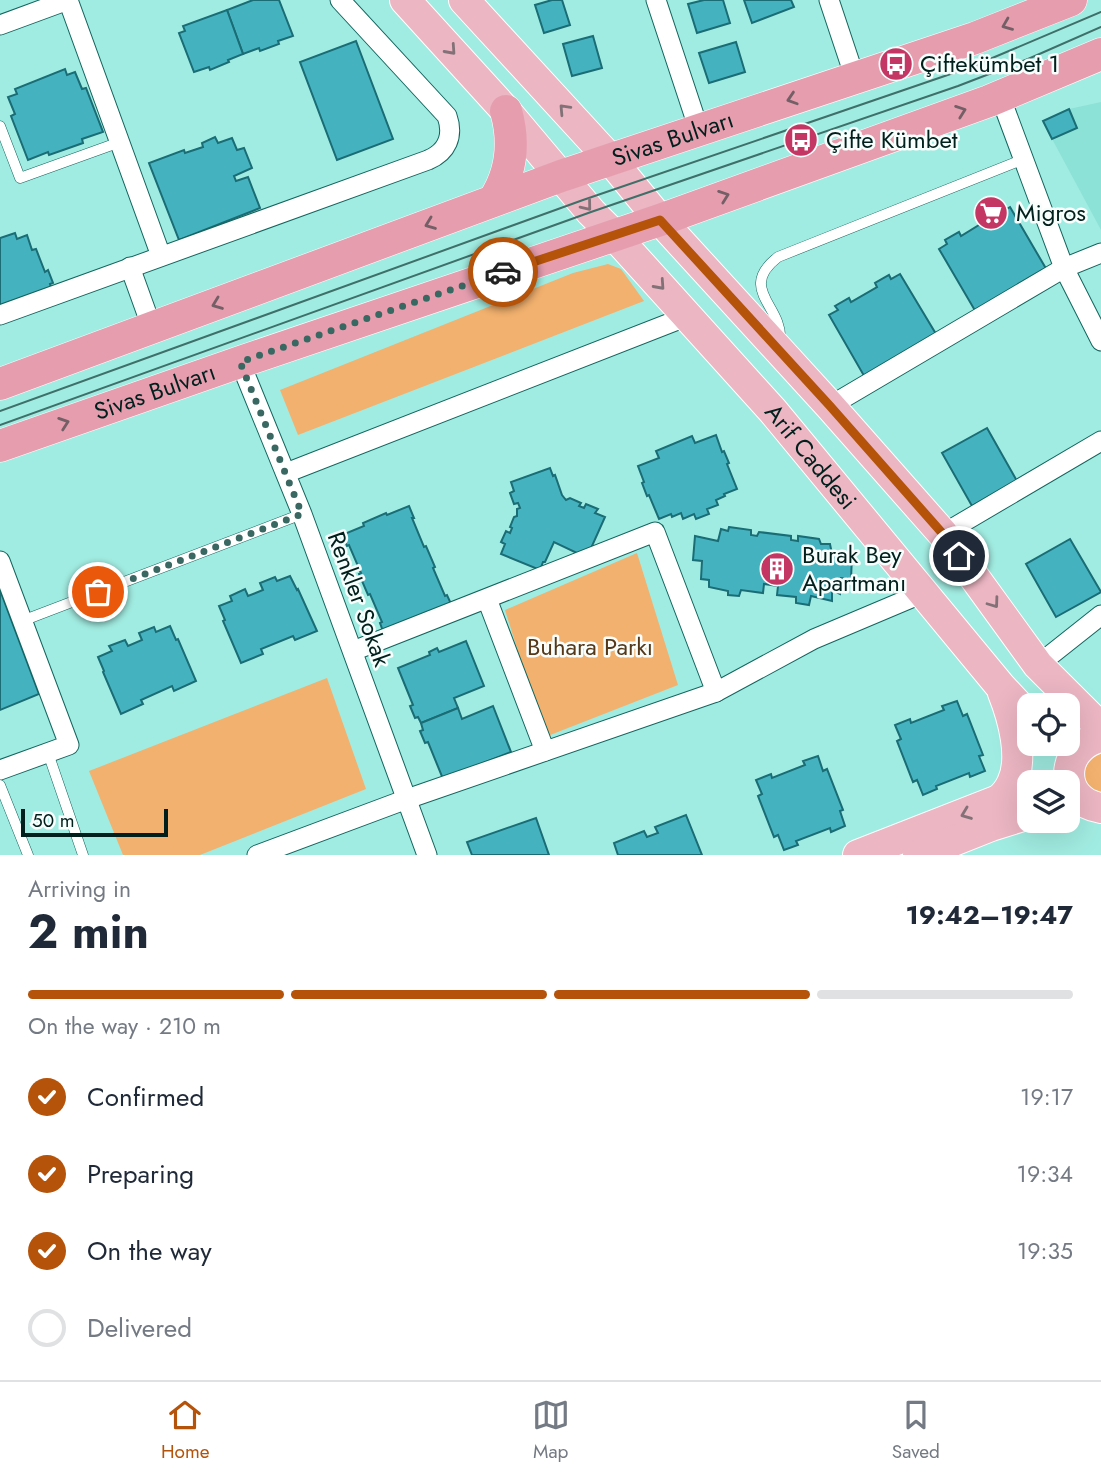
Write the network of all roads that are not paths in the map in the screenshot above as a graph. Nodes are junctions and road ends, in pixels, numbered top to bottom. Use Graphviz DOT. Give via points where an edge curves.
graph roads {
  1 [pos="68,0"];
  2 [pos="340,0"];
  3 [pos="405,0"];
  4 [pos="656,0"];
  5 [pos="829,0"];
  6 [pos="1071,0"];
  7 [pos="474,5"];
  8 [pos="0,25"];
  9 [pos="1101,54"];
  10 [pos="855,78"];
  11 [pos="1000,96"];
  12 [pos="506,111"];
  13 [pos="0,126"];
  14 [pos="699,130"];
  15 [pos="120,142"];
  16 [pos="610,159"];
  17 [pos="1024,159"];
  18 [pos="561,176"];
  19 [pos="494,200"];
  20 [pos="660,220"];
  21 [pos="614,234"];
  22 [pos="1101,253"];
  23 [pos="161,256"];
  24 [pos="130,267"];
  25 [pos="1064,268"];
  26 [pos="0,315"];
  27 [pos="688,316"];
  28 [pos="152,328"];
  29 [pos="1101,341"];
  30 [pos="776,346"];
  31 [pos="240,362"];
  32 [pos="0,384"];
  33 [pos="830,406"];
  34 [pos="1101,440"];
  35 [pos="0,446"];
  36 [pos="286,473"];
  37 [pos="302,514"];
  38 [pos="943,534"];
  39 [pos="0,561"];
  40 [pos="923,593"];
  41 [pos="487,598"];
  42 [pos="1101,615"];
  43 [pos="22,621"];
  44 [pos="353,651"];
  45 [pos="1038,665"];
  46 [pos="1000,687"];
  47 [pos="716,692"];
  48 [pos="1017,705"];
  49 [pos="1101,728"];
  50 [pos="1101,737"];
  51 [pos="545,751"];
  52 [pos="48,753"];
  53 [pos="1059,765"];
  54 [pos="0,770"];
  55 [pos="0,785"];
  56 [pos="1017,793"];
  57 [pos="407,799"];
  58 [pos="998,801"];
  59 [pos="1089,805"];
  60 [pos="1017,818"];
  61 [pos="28,855"];
  62 [pos="83,855"];
  63 [pos="257,855"];
  64 [pos="427,855"];
  65 [pos="858,855"];
  66 [pos="918,855"];
  1 -- 8 [label="street"];
  1 -- 15 [label="street"];
  2 -- 23 [label="street" via="447,116 450,132 445,147 428,160"];
  3 -- 12 [label="main road, Arif Caddesi, one-way"];
  4 -- 14 [label="street"];
  5 -- 10 [label="street"];
  6 -- 10 [label="highway, Sivas Bulvarı, one-way"];
  16 -- 7 [label="main road, Arif Caddesi, one-way"];
  9 -- 11 [label="highway, Sivas Bulvarı"];
  10 -- 14 [label="highway, Sivas Bulvarı, one-way"];
  11 -- 17 [label="street"];
  20 -- 11 [label="highway, Sivas Bulvarı, one-way"];
  12 -- 18 [label="main road, Arif Caddesi"];
  12 -- 19 [label="highway" via="512,151"];
  13 -- 15 [label="lane" via="20,178"];
  14 -- 16 [label="highway, Sivas Bulvarı"];
  15 -- 23 [label="street"];
  16 -- 18 [label="highway, Sivas Bulvarı"];
  16 -- 20 [label="main road, Arif Caddesi"];
  17 -- 25 [label="street"];
  17 -- 30 [label="lane" via="770,263 760,286 779,326"];
  18 -- 19 [label="highway, Sivas Bulvarı"];
  18 -- 21 [label="main road, Arif Caddesi, one-way"];
  19 -- 28 [label="highway, Sivas Bulvarı, one-way"];
  20 -- 21 [label="highway, Sivas Bulvarı"];
  20 -- 30 [label="main road, Arif Caddesi"];
  21 -- 27 [label="main road, Arif Caddesi, one-way"];
  21 -- 31 [label="highway, Sivas Bulvarı"];
  22 -- 25 [label="street"];
  23 -- 24 [label="street"];
  24 -- 26 [label="street"];
  24 -- 28 [label="street"];
  25 -- 29 [label="street"];
  25 -- 33 [label="street"];
  27 -- 36 [label="street"];
  27 -- 40 [label="main road, Arif Caddesi"];
  28 -- 32 [label="highway, Sivas Bulvarı"];
  30 -- 33 [label="main road, Arif Caddesi"];
  35 -- 31 [label="highway, Sivas Bulvarı, one-way"];
  31 -- 36 [label="street, Renkler Sokak"];
  33 -- 38 [label="main road, Arif Caddesi"];
  34 -- 38 [label="street"];
  36 -- 37 [label="street, Renkler Sokak"];
  37 -- 43 [label="lane"];
  37 -- 44 [label="street, Renkler Sokak"];
  38 -- 45 [label="main road, Arif Caddesi, one-way"];
  39 -- 43 [label="street"];
  40 -- 46 [label="main road, Arif Caddesi"];
  40 -- 47 [label="street" via="814,639"];
  41 -- 44 [label="street"];
  41 -- 47 [label="street" via="655,532"];
  41 -- 51 [label="street"];
  42 -- 45 [label="street"];
  43 -- 52 [label="street" via="69,745"];
  44 -- 57 [label="street, Renkler Sokak"];
  45 -- 49 [label="main road, Arif Caddesi"];
  46 -- 48 [label="main road, Arif Caddesi"];
  46 -- 58 [label="main road" via="1013,725 1017,766 1012,784"];
  47 -- 51 [label="street"];
  50 -- 53 [label="main road" via="1082,745"];
  51 -- 57 [label="street"];
  52 -- 54 [label="street"];
  52 -- 62 [label="lane"];
  53 -- 59 [label="main road"];
  55 -- 61 [label="lane"];
  56 -- 58 [label="main road"];
  57 -- 63 [label="street"];
  57 -- 64 [label="street, Renkler Sokak"];
  58 -- 65 [label="main road, one-way"];
  60 -- 66 [label="main road"];
}
